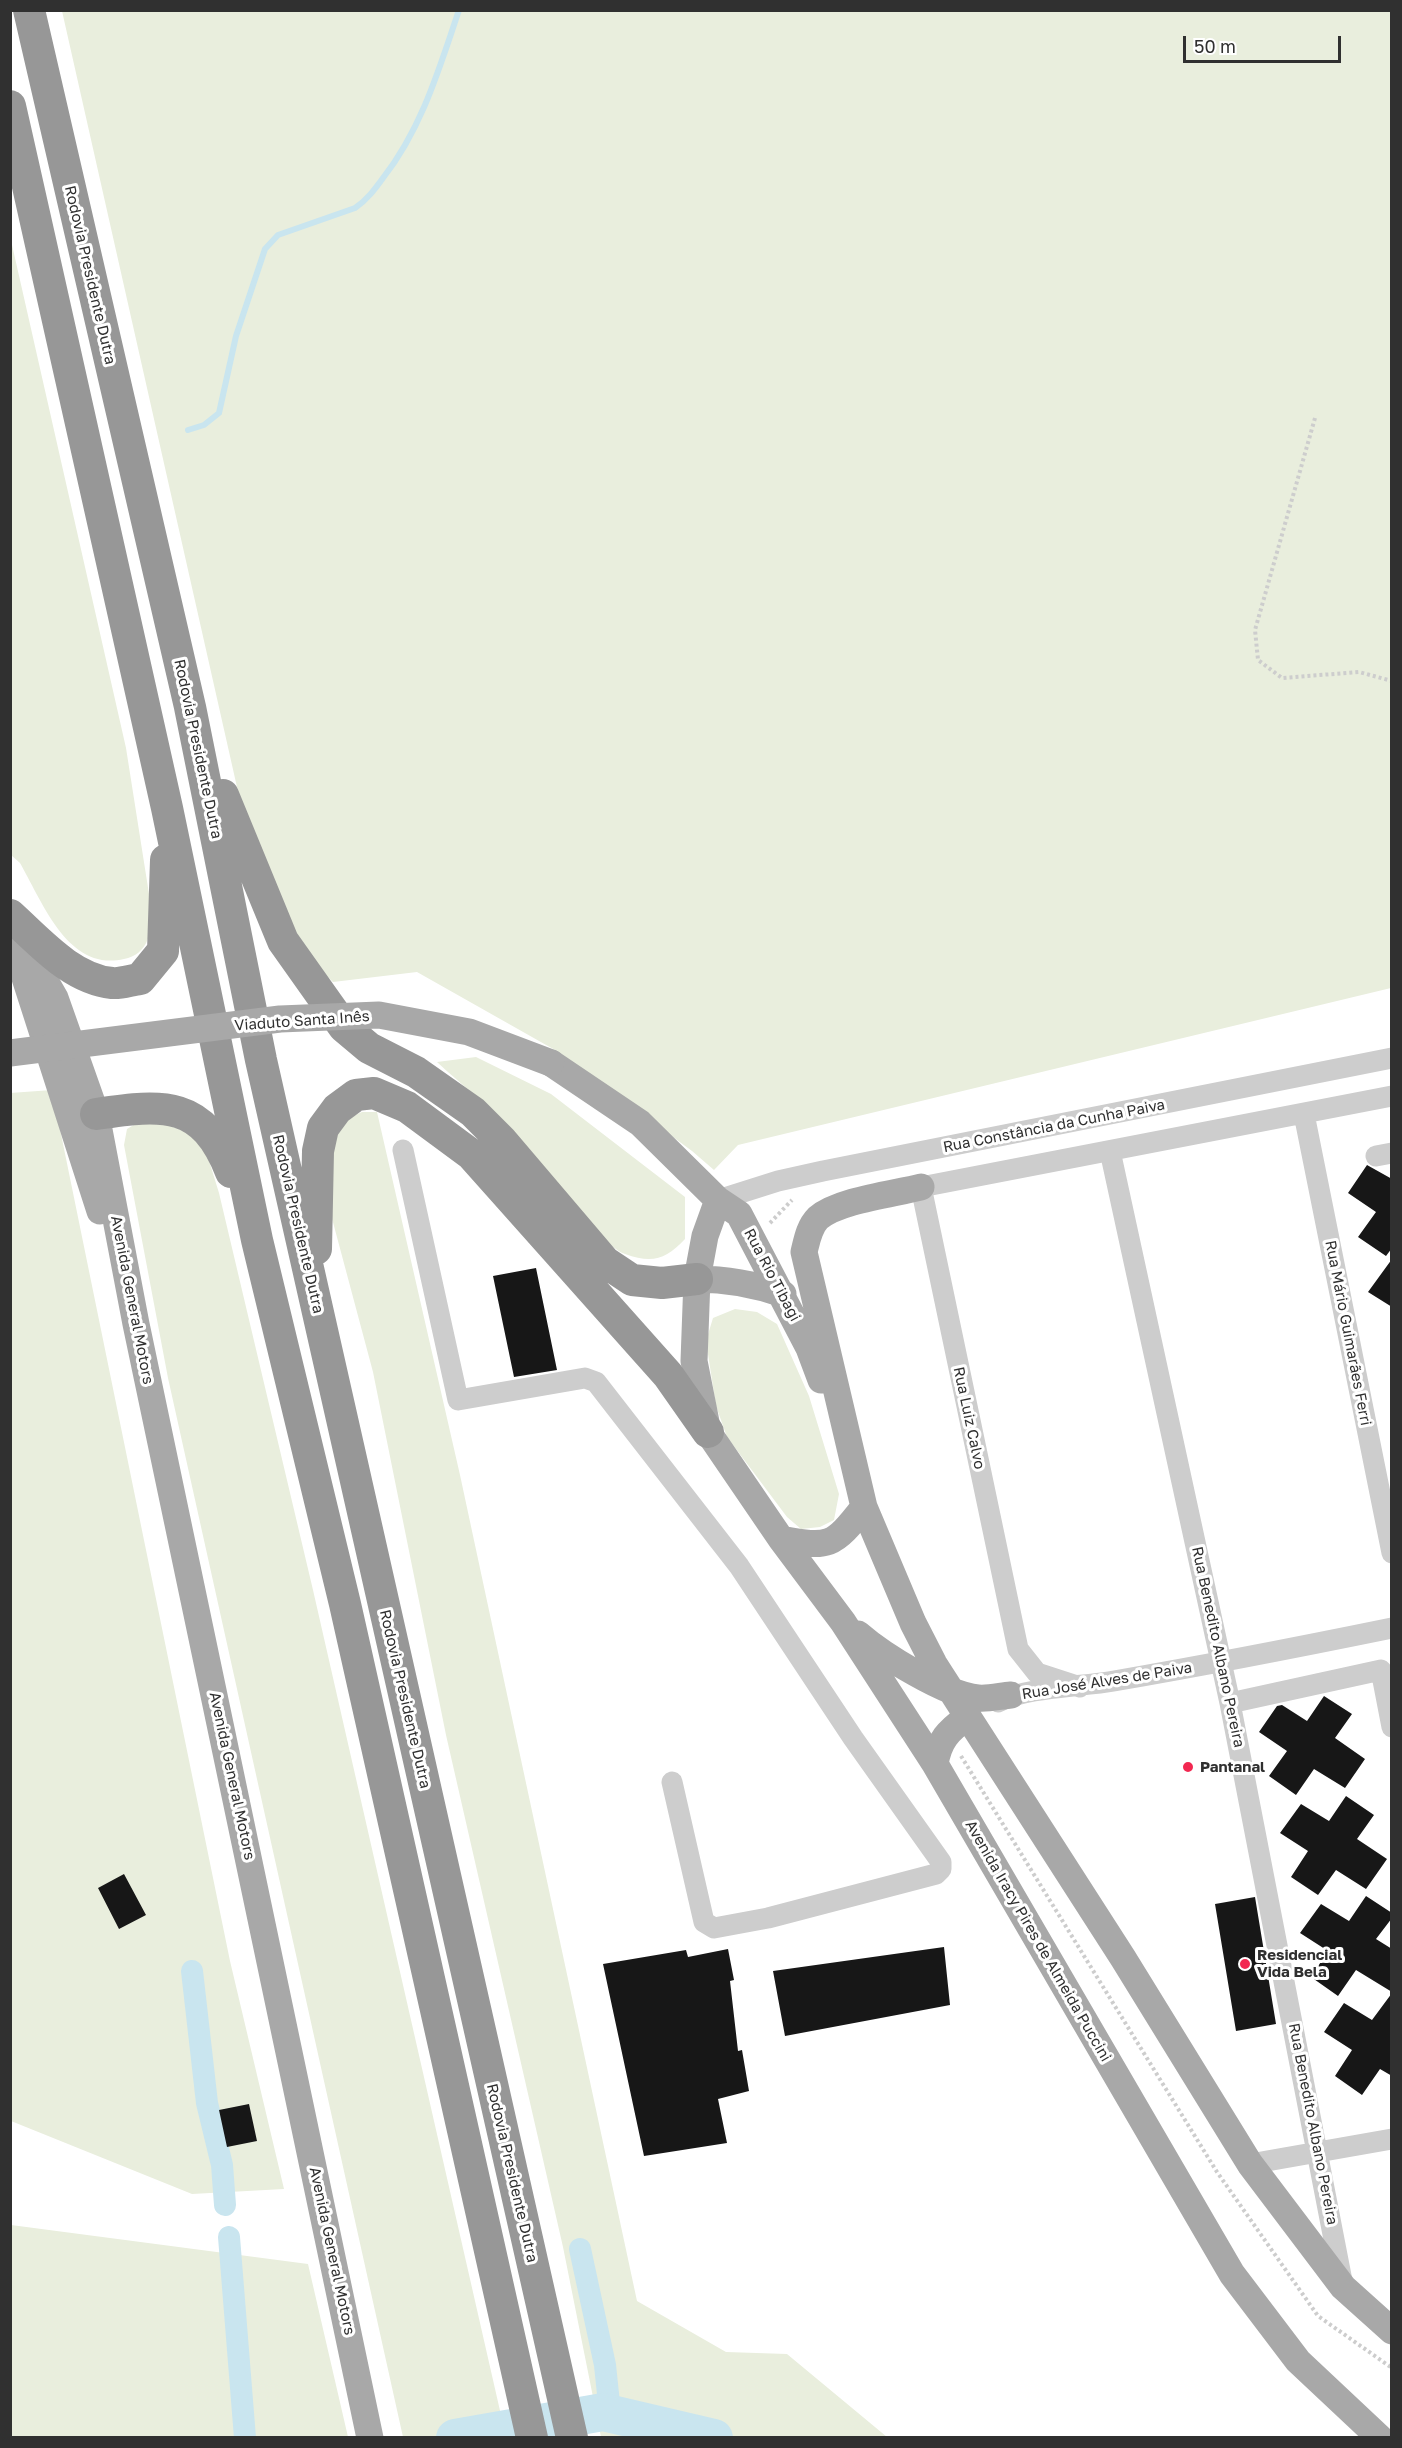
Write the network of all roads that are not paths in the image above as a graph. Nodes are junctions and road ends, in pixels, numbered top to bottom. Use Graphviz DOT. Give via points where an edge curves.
graph roads {
  1 [pos="29,10"];
  2 [pos="10,106"];
  3 [pos="190,707"];
  4 [pos="167,808"];
  5 [pos="10,915"];
  6 [pos="10,921"];
  7 [pos="10,932"];
  8 [pos="10,1053"];
  9 [pos="1392,1058"];
  10 [pos="551,1063"];
  11 [pos="59,1083"];
  12 [pos="1392,1096"];
  13 [pos="96,1114"];
  14 [pos="1304,1114"];
  15 [pos="403,1150"];
  16 [pos="1110,1151"];
  17 [pos="921,1187"];
  18 [pos="718,1200"];
  19 [pos="256,1240"];
  20 [pos="698,1279"];
  21 [pos="783,1294"];
  22 [pos="314,1295"];
  23 [pos="136,1324"];
  24 [pos="708,1432"];
  25 [pos="853,1462"];
  26 [pos="864,1507"];
  27 [pos="781,1539"];
  28 [pos="1392,1553"];
  29 [pos="843,1622"];
  30 [pos="1392,1628"];
  31 [pos="1222,1663"];
  32 [pos="934,1664"];
  33 [pos="1080,1687"];
  34 [pos="950,1690"];
  35 [pos="1011,1695"];
  36 [pos="1230,1703"];
  37 [pos="957,1725"];
  38 [pos="1392,1727"];
  39 [pos="935,1764"];
  40 [pos="672,1782"];
  41 [pos="1392,2139"];
  42 [pos="1319,2153"];
  43 [pos="1250,2164"];
  44 [pos="1343,2287"];
  45 [pos="1392,2331"];
  46 [pos="370,2438"];
  47 [pos="532,2438"];
  48 [pos="572,2438"];
  49 [pos="1380,2438"];
  1 -- 3 [label="highway, Rodovia Presidente Dutra"];
  2 -- 4 [label="highway"];
  3 -- 20 [label="highway" via="244,851 283,941 344,1027 369,1048 416,1072 473,1112 605,1262 632,1280 662,1283"];
  3 -- 22 [label="highway, Rodovia Presidente Dutra" via="261,1060"];
  4 -- 5 [label="highway" via="163,951 140,979 114,983 90,978 61,960"];
  4 -- 19 [label="highway"];
  6 -- 13 [label="main road, Avenida General Motors" via="55,998"];
  7 -- 11 [label="main road"];
  8 -- 10 [label="main road, Viaduto Santa Inês, bridge" via="280,1020 379,1015 469,1032"];
  9 -- 18 [label="street, Rua Constância da Cunha Paiva" via="823,1171"];
  10 -- 18 [label="main road, Rua Rio Tibagi" via="640,1123"];
  11 -- 13 [label="main road" via="74,1100"];
  11 -- 23 [label="main road"];
  12 -- 14 [label="street"];
  13 -- 19 [label="highway" via="127,1109 170,1110 205,1125 222,1148"];
  13 -- 23 [label="main road, Avenida General Motors"];
  14 -- 16 [label="street"];
  14 -- 28 [label="street, Rua Mário Guimarães Ferri"];
  15 -- 40 [label="street" via="458,1400 585,1378 596,1382 739,1566 941,1862 941,1869 936,1874 768,1918 707,1926"];
  16 -- 17 [label="street"];
  16 -- 31 [label="street, Rua Benedito Albano Pereira"];
  17 -- 25 [label="main road" via="836,1208 818,1219 808,1233 804,1252"];
  17 -- 33 [label="street, Rua Luiz Calvo" via="1018,1649 1036,1673"];
  18 -- 20 [label="main road" via="705,1236"];
  18 -- 21 [label="main road, Rua Rio Tibagi" via="739,1214"];
  19 -- 47 [label="highway" via="348,1616"];
  20 -- 21 [label="main road" via="725,1279"];
  20 -- 24 [label="main road" via="694,1360"];
  21 -- 25 [label="main road, Rua Rio Tibagi" via="809,1348"];
  22 -- 24 [label="highway" via="318,1151 323,1128 337,1109 356,1095 374,1093 407,1107 472,1155 668,1375"];
  22 -- 48 [label="highway, Rodovia Presidente Dutra"];
  23 -- 46 [label="main road, Avenida General Motors"];
  24 -- 27 [label="main road, Avenida Iracy Pires de Almeida Puccini"];
  25 -- 26 [label="main road"];
  26 -- 27 [label="main road" via="836,1539 817,1545"];
  26 -- 32 [label="main road"];
  27 -- 29 [label="main road, Avenida Iracy Pires de Almeida Puccini"];
  29 -- 34 [label="main road" via="875,1649"];
  29 -- 39 [label="main road, Avenida Iracy Pires de Almeida Puccini"];
  30 -- 31 [label="street, Rua José Alves de Paiva"];
  31 -- 33 [label="street, Rua José Alves de Paiva"];
  31 -- 36 [label="street, Rua Benedito Albano Pereira"];
  32 -- 34 [label="main road"];
  32 -- 35 [label="street" via="962,1680"];
  33 -- 35 [label="street, Rua José Alves de Paiva"];
  34 -- 35 [label="main road" via="978,1698"];
  34 -- 37 [label="main road"];
  35 -- 37 [label="street, Rua José Alves de Paiva"];
  36 -- 38 [label="street" via="1381,1670"];
  36 -- 42 [label="street, Rua Benedito Albano Pereira"];
  37 -- 39 [label="main road" via="938,1745"];
  37 -- 43 [label="main road" via="1123,1958"];
  39 -- 49 [label="main road, Avenida Iracy Pires de Almeida Puccini" via="1232,2274 1298,2361"];
  41 -- 42 [label="street"];
  42 -- 43 [label="street"];
  42 -- 44 [label="street, Rua Benedito Albano Pereira"];
  43 -- 44 [label="main road"];
  44 -- 45 [label="main road"];
}
